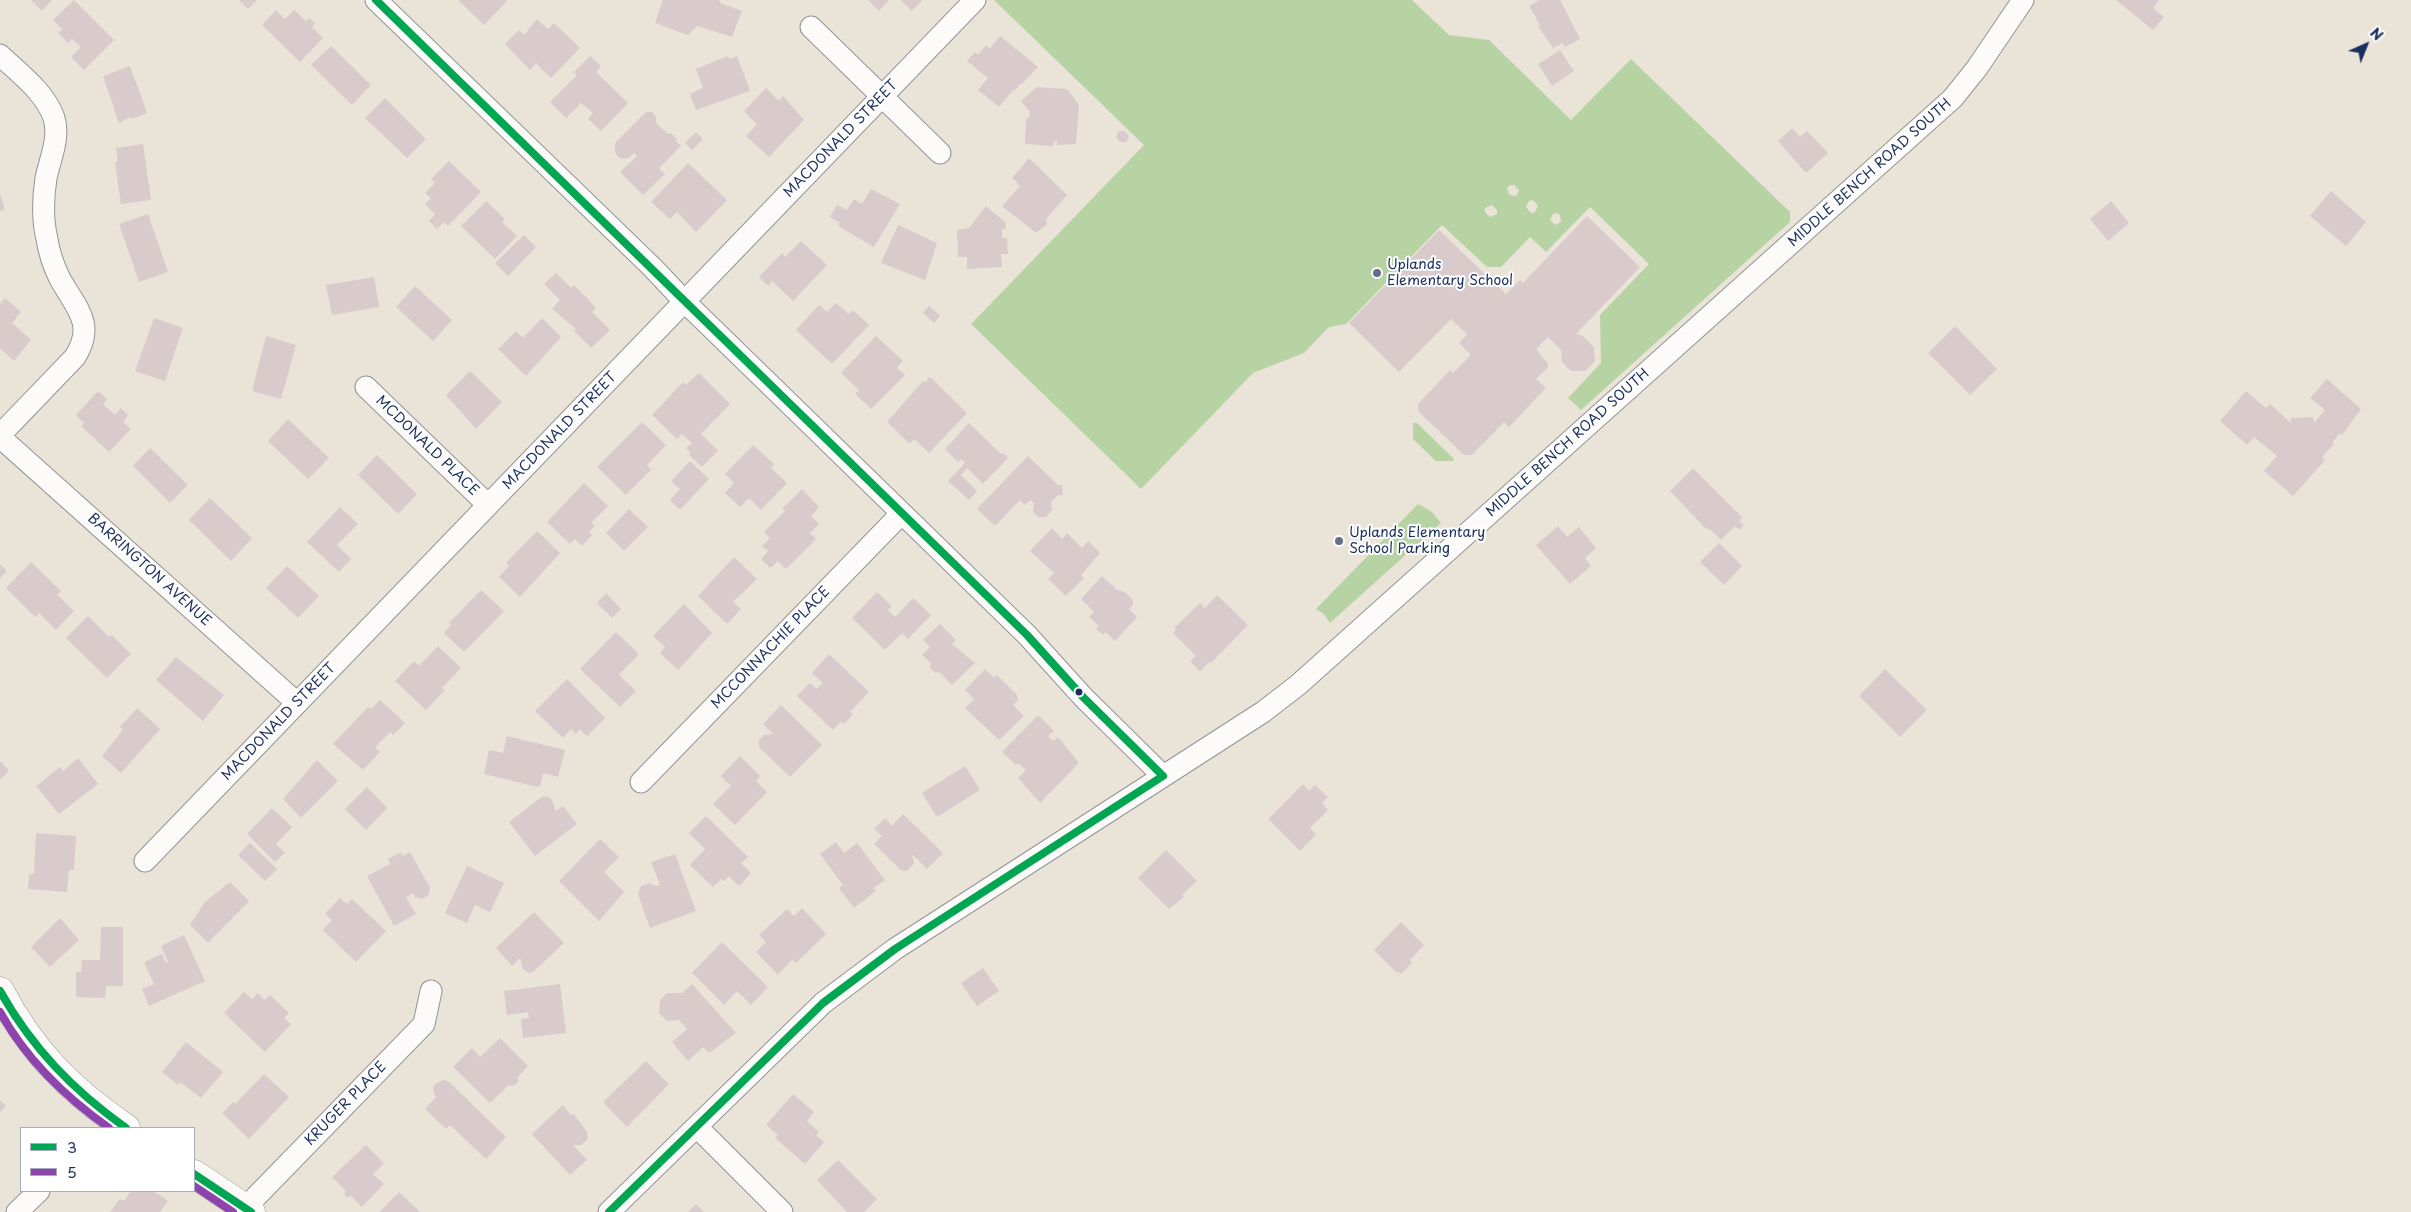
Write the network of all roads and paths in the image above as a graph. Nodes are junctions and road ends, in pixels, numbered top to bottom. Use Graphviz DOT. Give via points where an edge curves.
graph roads {
  1 [pos="376,0"];
  2 [pos="975,0"];
  3 [pos="2023,0"];
  4 [pos="811,27"];
  5 [pos="0,55"];
  6 [pos="882,97"];
  7 [pos="940,153"];
  8 [pos="685,302"];
  9 [pos="366,387"];
  10 [pos="0,436"];
  11 [pos="488,505"];
  12 [pos="901,514"];
  13 [pos="297,703"];
  14 [pos="1163,776"];
  15 [pos="641,782"];
  16 [pos="145,861"];
  17 [pos="0,991"];
  18 [pos="431,991"];
  19 [pos="113,1125"];
  20 [pos="697,1127"];
  21 [pos="195,1175"];
  22 [pos="38,1192"];
  23 [pos="248,1210"];
  24 [pos="17,1212"];
  25 [pos="609,1212"];
  26 [pos="782,1212"];
  1 -- 8 [label="street"];
  2 -- 6 [label="street, MACDONALD STREET"];
  3 -- 14 [label="street, MIDDLE BENCH ROAD SOUTH" via="1953,98 1910,137 1330,657 1263,712"];
  4 -- 6 [label="street"];
  5 -- 10 [label="street" via="37,91 54,119 54,146 44,203 45,231 58,276 83,317 85,329 83,344 75,357"];
  6 -- 7 [label="street"];
  6 -- 8 [label="street, MACDONALD STREET"];
  8 -- 11 [label="street, MACDONALD STREET"];
  8 -- 12 [label="street"];
  9 -- 11 [label="street, MCDONALD PLACE"];
  10 -- 13 [label="street, BARRINGTON AVENUE"];
  11 -- 13 [label="street, MACDONALD STREET"];
  12 -- 14 [label="street" via="1027,635 1083,697"];
  12 -- 15 [label="street, MCCONNACHIE PLACE"];
  13 -- 16 [label="street, MACDONALD STREET"];
  14 -- 20 [label="street, MIDDLE BENCH ROAD SOUTH" via="846,983"];
  17 -- 19 [label="main road" via="48,1064"];
  18 -- 23 [label="street, KRUGER PLACE" via="424,1024"];
  20 -- 25 [label="street, MIDDLE BENCH ROAD SOUTH"];
  20 -- 26 [label="street"];
  21 -- 23 [label="main road"];
  22 -- 24 [label="street"];
}
